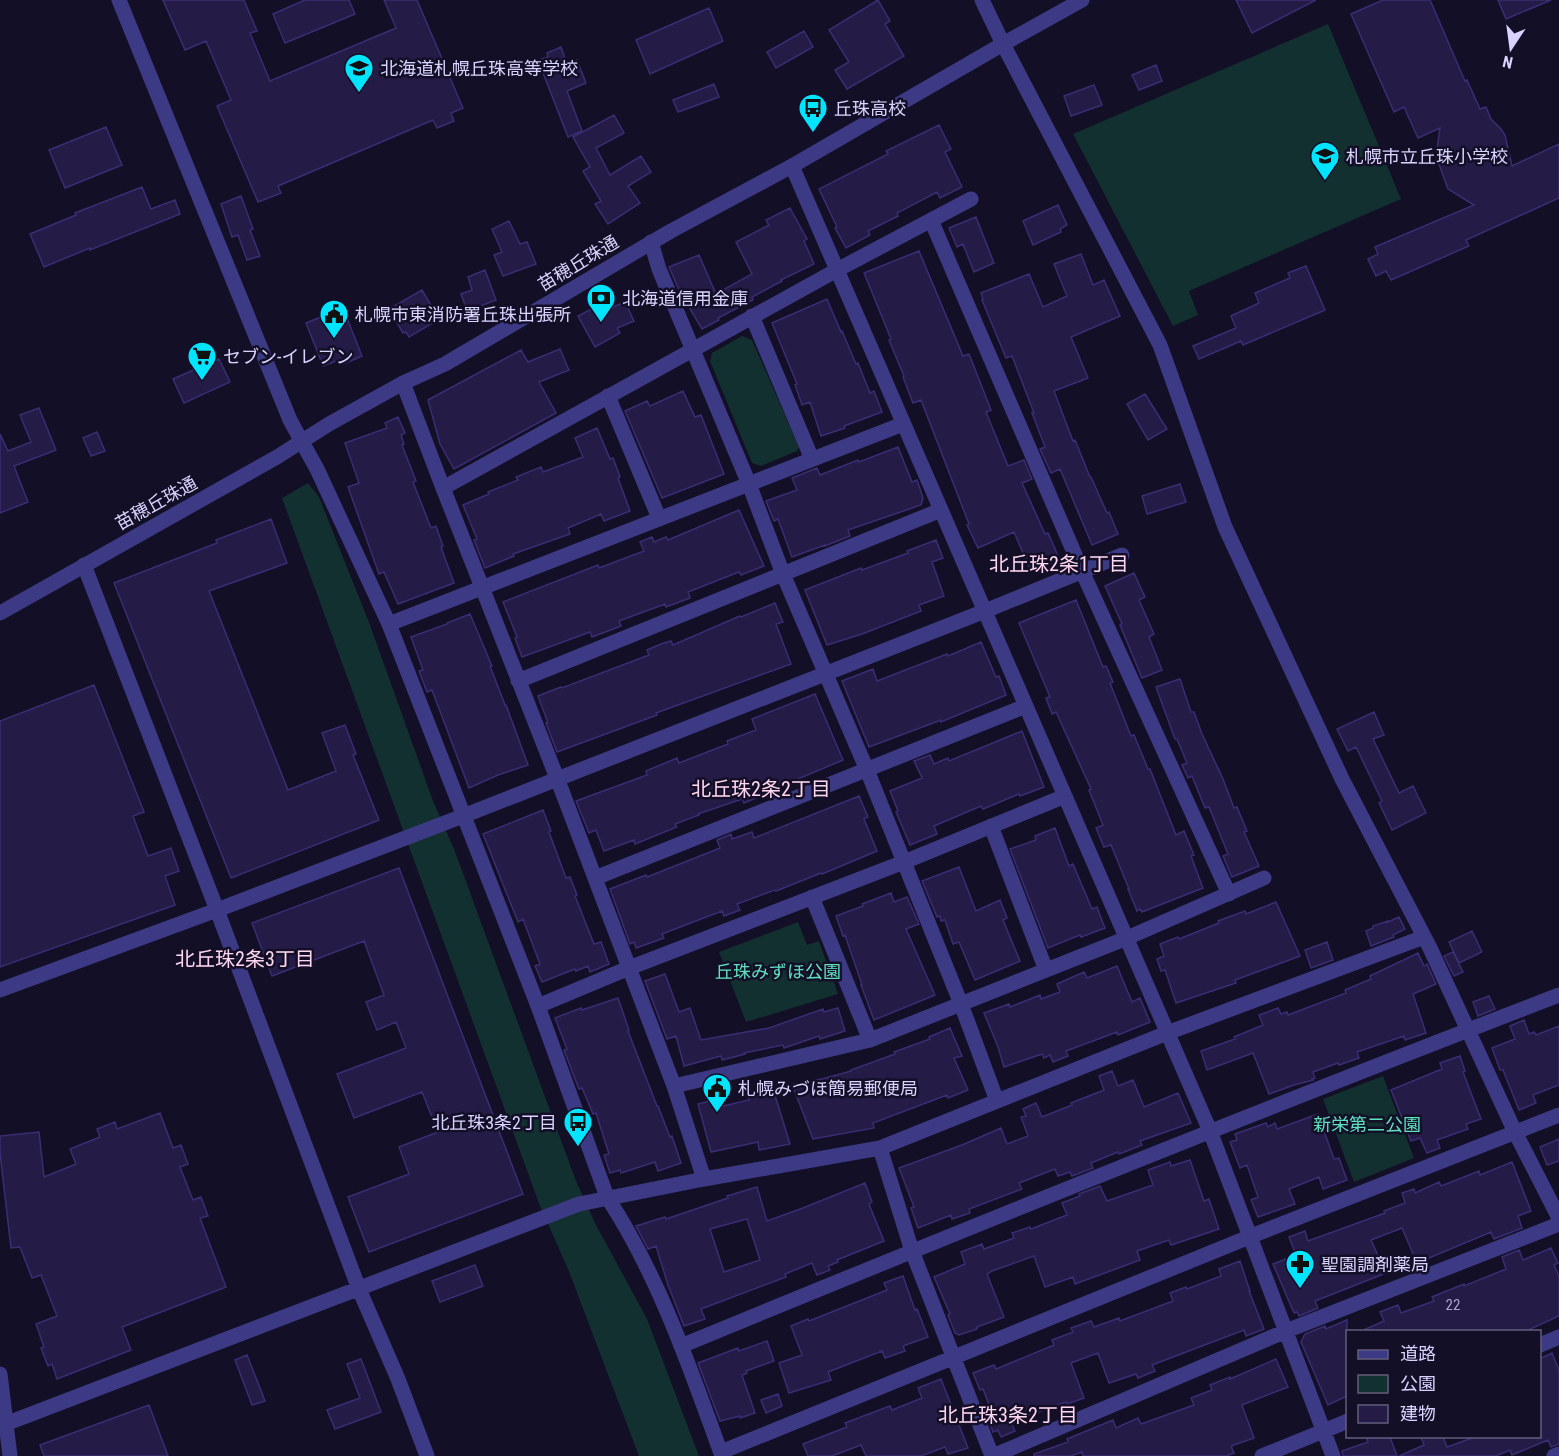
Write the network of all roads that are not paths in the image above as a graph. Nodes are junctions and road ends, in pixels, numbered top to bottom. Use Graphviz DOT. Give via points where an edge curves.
graph roads {
  1 [pos="119,0"];
  2 [pos="982,0"];
  3 [pos="1082,0"];
  4 [pos="1003,44"];
  5 [pos="792,166"];
  6 [pos="971,199"];
  7 [pos="931,220"];
  8 [pos="651,242"];
  9 [pos="837,270"];
  10 [pos="752,316"];
  11 [pos="693,349"];
  12 [pos="403,383"];
  13 [pos="608,396"];
  14 [pos="903,424"];
  15 [pos="302,442"];
  16 [pos="812,459"];
  17 [pos="749,484"];
  18 [pos="442,488"];
  19 [pos="941,510"];
  20 [pos="659,518"];
  21 [pos="1122,555"];
  22 [pos="84,565"];
  23 [pos="1082,571"];
  24 [pos="783,574"];
  25 [pos="481,587"];
  26 [pos="984,611"];
  27 [pos="0,613"];
  28 [pos="389,624"];
  29 [pos="826,673"];
  30 [pos="518,681"];
  31 [pos="1026,706"];
  32 [pos="867,770"];
  33 [pos="557,778"];
  34 [pos="1065,796"];
  35 [pos="463,816"];
  36 [pos="991,826"];
  37 [pos="904,862"];
  38 [pos="595,878"];
  39 [pos="1263,878"];
  40 [pos="1228,894"];
  41 [pos="812,897"];
  42 [pos="217,910"];
  43 [pos="1424,937"];
  44 [pos="1126,938"];
  45 [pos="629,968"];
  46 [pos="1046,970"];
  47 [pos="0,990"];
  48 [pos="1559,995"];
  49 [pos="961,1004"];
  50 [pos="538,1006"];
  51 [pos="1467,1030"];
  52 [pos="1167,1033"];
  53 [pos="870,1040"];
  54 [pos="674,1086"];
  55 [pos="997,1101"];
  56 [pos="1559,1115"];
  57 [pos="1210,1131"];
  58 [pos="1515,1132"];
  59 [pos="880,1148"];
  60 [pos="704,1179"];
  61 [pos="607,1197"];
  62 [pos="1559,1218"];
  63 [pos="1559,1224"];
  64 [pos="1251,1237"];
  65 [pos="912,1251"];
  66 [pos="359,1289"];
  67 [pos="1286,1331"];
  68 [pos="1559,1337"];
  69 [pos="1541,1343"];
  70 [pos="681,1346"];
  71 [pos="953,1359"];
  72 [pos="0,1374"];
  73 [pos="1346,1421"];
  74 [pos="3,1425"];
  75 [pos="1324,1430"];
  76 [pos="722,1454"];
  77 [pos="1559,1454"];
  78 [pos="10,1456"];
  79 [pos="427,1456"];
  80 [pos="992,1456"];
  81 [pos="1262,1456"];
  82 [pos="1333,1456"];
  83 [pos="1554,1456"];
  1 -- 15 [label="street"];
  2 -- 4 [label="street"];
  3 -- 4 [label="street, 苗穂丘珠通"];
  4 -- 5 [label="street, 苗穂丘珠通"];
  4 -- 43 [label="street" via="1160,345 1225,527 1342,779"];
  5 -- 8 [label="street, 苗穂丘珠通"];
  5 -- 9 [label="street"];
  6 -- 7 [label="street"];
  7 -- 9 [label="street"];
  7 -- 23 [label="street"];
  8 -- 11 [label="street"];
  8 -- 12 [label="street, 苗穂丘珠通" via="445,364"];
  9 -- 10 [label="street"];
  9 -- 14 [label="street"];
  10 -- 11 [label="street"];
  10 -- 16 [label="street"];
  11 -- 13 [label="street"];
  11 -- 17 [label="street"];
  12 -- 15 [label="street, 苗穂丘珠通"];
  12 -- 18 [label="street"];
  13 -- 18 [label="street"];
  13 -- 20 [label="street"];
  14 -- 16 [label="street"];
  14 -- 19 [label="street"];
  15 -- 22 [label="street, 苗穂丘珠通"];
  15 -- 28 [label="street"];
  16 -- 17 [label="street"];
  17 -- 20 [label="street"];
  17 -- 24 [label="street"];
  18 -- 25 [label="street"];
  19 -- 24 [label="street"];
  19 -- 26 [label="street"];
  20 -- 25 [label="street"];
  21 -- 23 [label="street"];
  22 -- 27 [label="street, 苗穂丘珠通"];
  22 -- 42 [label="street"];
  23 -- 26 [label="street"];
  23 -- 40 [label="street"];
  24 -- 29 [label="street"];
  24 -- 30 [label="street"];
  25 -- 28 [label="street"];
  25 -- 30 [label="street"];
  26 -- 29 [label="street"];
  26 -- 31 [label="street"];
  28 -- 35 [label="street"];
  29 -- 32 [label="street"];
  29 -- 33 [label="street"];
  30 -- 33 [label="street"];
  31 -- 32 [label="street"];
  31 -- 34 [label="street"];
  32 -- 37 [label="street"];
  32 -- 38 [label="street"];
  33 -- 35 [label="street"];
  33 -- 38 [label="street"];
  34 -- 36 [label="street"];
  34 -- 44 [label="street"];
  35 -- 42 [label="street"];
  35 -- 50 [label="street"];
  36 -- 37 [label="street"];
  36 -- 46 [label="street"];
  37 -- 41 [label="street"];
  37 -- 49 [label="street"];
  38 -- 45 [label="street"];
  39 -- 40 [label="street"];
  40 -- 44 [label="street"];
  41 -- 45 [label="street"];
  41 -- 53 [label="street"];
  42 -- 47 [label="street"];
  42 -- 66 [label="street"];
  43 -- 51 [label="street"];
  43 -- 52 [label="street"];
  44 -- 46 [label="street"];
  44 -- 52 [label="street"];
  45 -- 50 [label="street"];
  45 -- 54 [label="street"];
  46 -- 49 [label="street"];
  48 -- 51 [label="street"];
  49 -- 53 [label="street"];
  49 -- 55 [label="street"];
  50 -- 61 [label="street"];
  51 -- 57 [label="street"];
  51 -- 58 [label="street"];
  52 -- 55 [label="street"];
  52 -- 57 [label="street"];
  53 -- 54 [label="street"];
  54 -- 60 [label="street"];
  55 -- 59 [label="street"];
  56 -- 58 [label="street"];
  57 -- 64 [label="street"];
  57 -- 65 [label="street"];
  58 -- 62 [label="street"];
  58 -- 64 [label="street"];
  59 -- 60 [label="street"];
  59 -- 65 [label="street"];
  60 -- 61 [label="street"];
  61 -- 66 [label="street" via="579,1204"];
  61 -- 70 [label="street" via="650,1272"];
  63 -- 67 [label="street"];
  64 -- 67 [label="street"];
  64 -- 71 [label="street"];
  65 -- 70 [label="street"];
  65 -- 71 [label="street"];
  66 -- 74 [label="street"];
  66 -- 79 [label="street"];
  67 -- 75 [label="street"];
  67 -- 80 [label="street"];
  68 -- 69 [label="street"];
  70 -- 76 [label="street"];
  71 -- 76 [label="street"];
  71 -- 80 [label="street"];
  72 -- 74 [label="street"];
  73 -- 75 [label="street"];
  74 -- 78 [label="street"];
  75 -- 81 [label="street"];
  75 -- 82 [label="street"];
  77 -- 83 [label="street"];
}
